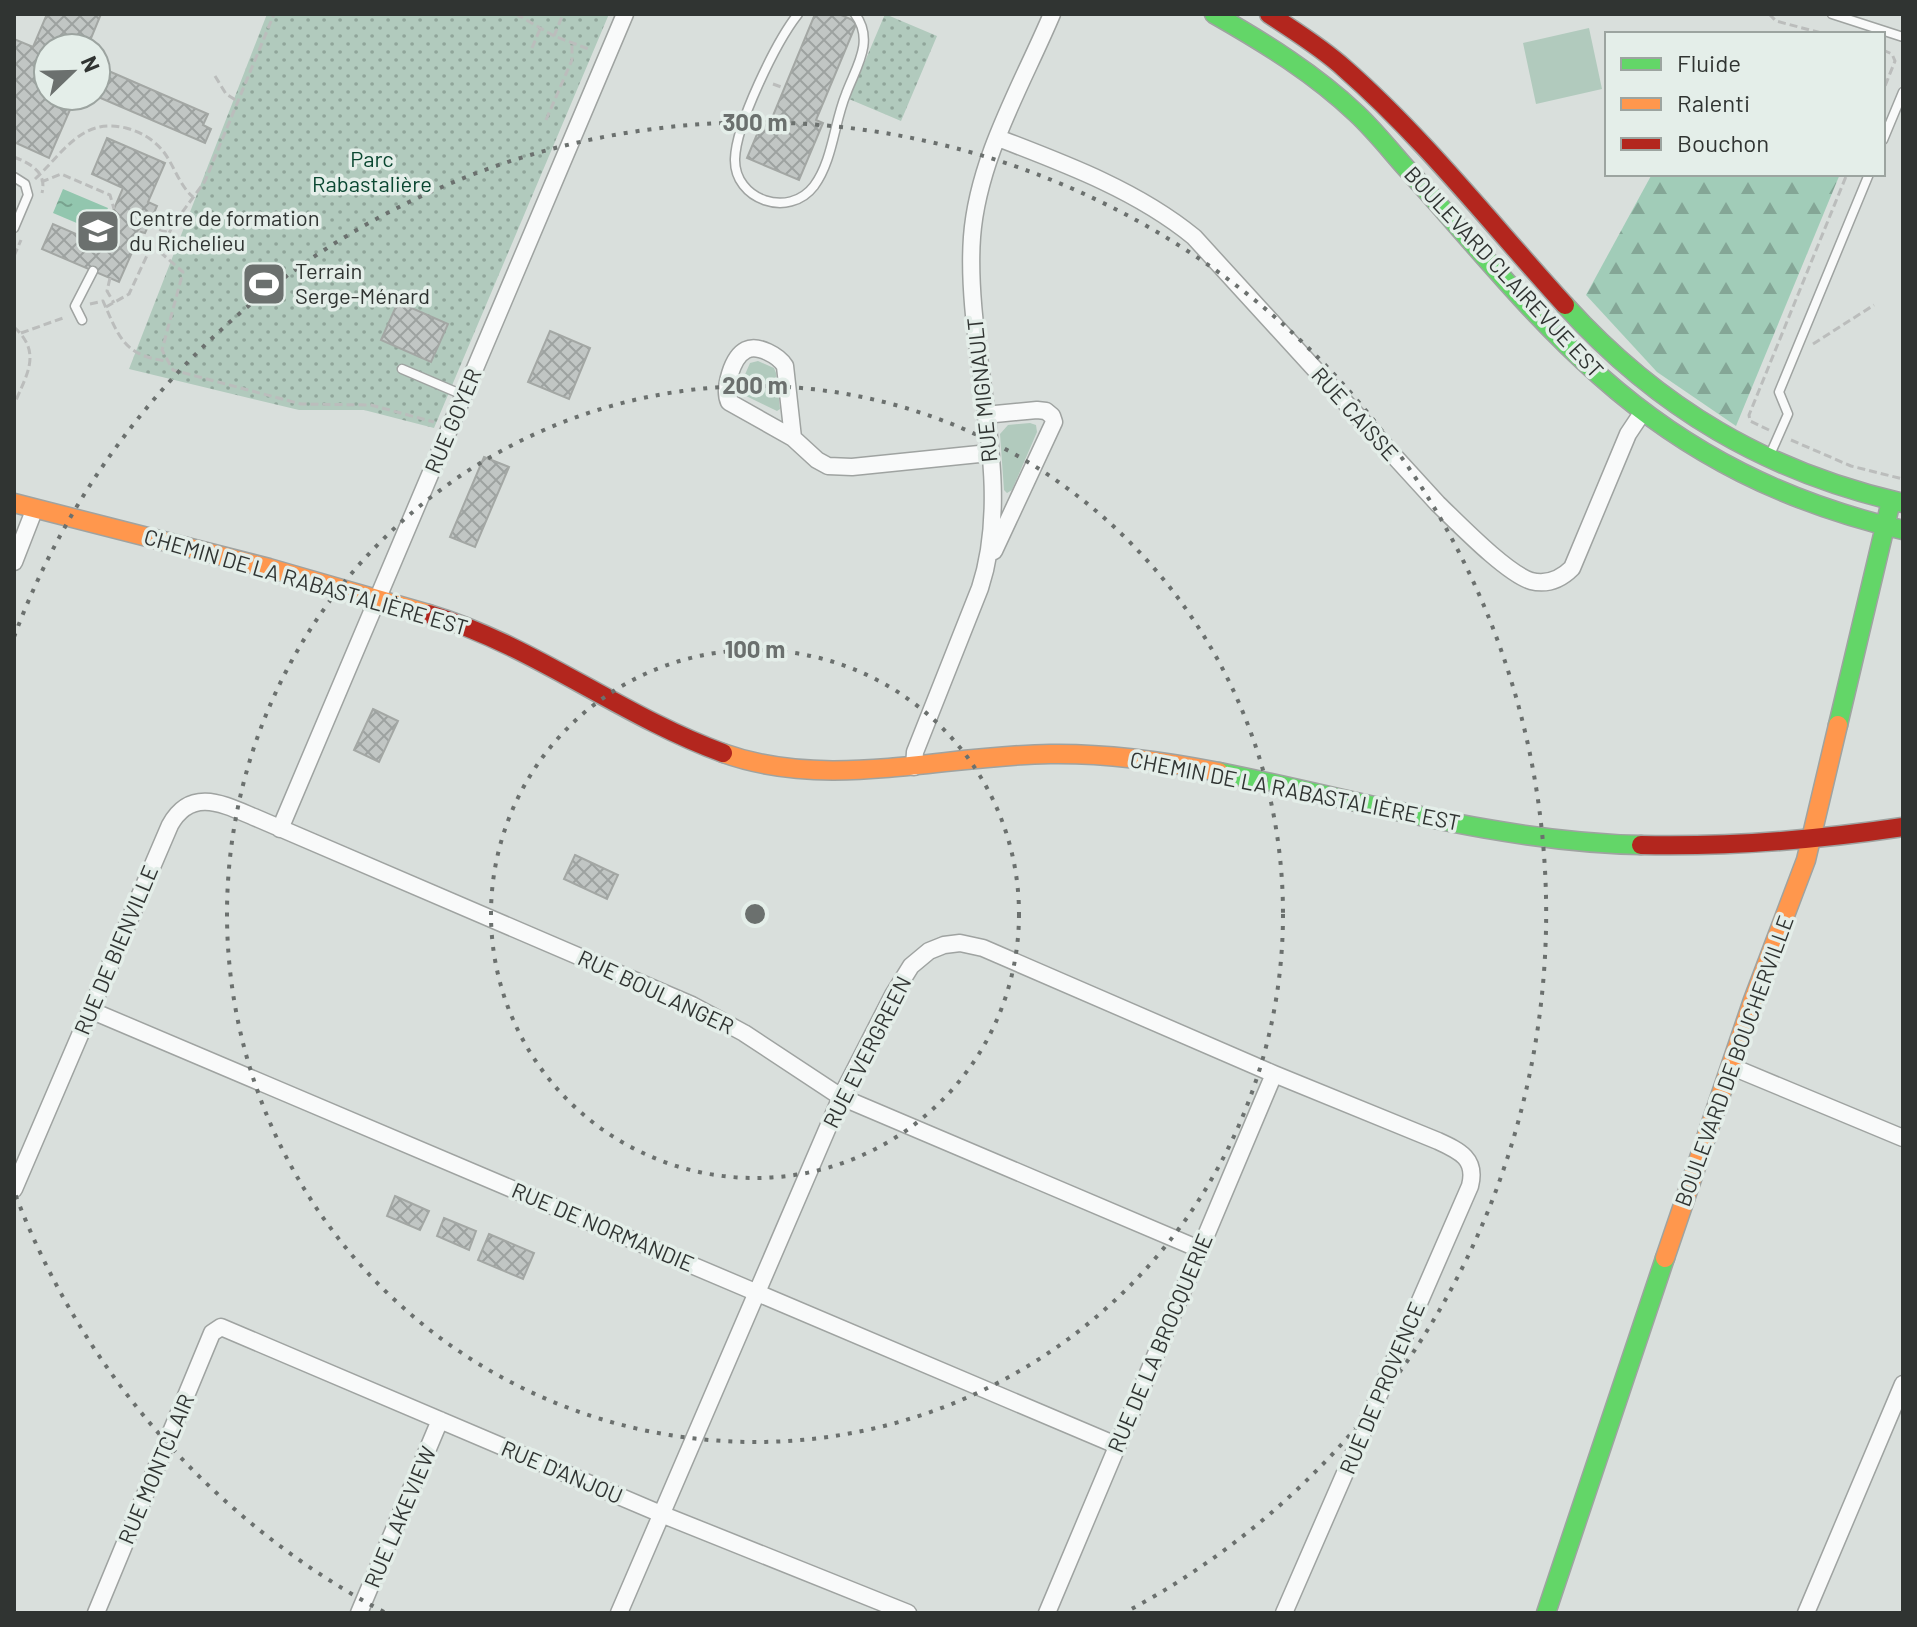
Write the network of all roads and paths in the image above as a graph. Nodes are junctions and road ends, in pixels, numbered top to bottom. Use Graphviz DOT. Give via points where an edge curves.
graph roads {
  1 [pos="274,14"];
  2 [pos="516,14"];
  3 [pos="563,14"];
  4 [pos="625,14"];
  5 [pos="798,14"];
  6 [pos="855,14"];
  7 [pos="1052,14"];
  8 [pos="1214,14"];
  9 [pos="1269,14"];
  10 [pos="1769,14"];
  11 [pos="1832,14"];
  12 [pos="540,29"];
  13 [pos="1817,32"];
  14 [pos="554,36"];
  15 [pos="1903,37"];
  16 [pos="572,45"];
  17 [pos="532,48"];
  18 [pos="595,51"];
  19 [pos="1885,51"];
  20 [pos="215,76"];
  21 [pos="1885,86"];
  22 [pos="1903,92"];
  23 [pos="237,101"];
  24 [pos="546,120"];
  25 [pos="1885,135"];
  26 [pos="998,138"];
  27 [pos="1868,176"];
  28 [pos="14,177"];
  29 [pos="27,187"];
  30 [pos="193,197"];
  31 [pos="114,209"];
  32 [pos="148,225"];
  33 [pos="14,228"];
  34 [pos="169,233"];
  35 [pos="160,252"];
  36 [pos="93,271"];
  37 [pos="110,278"];
  38 [pos="114,303"];
  39 [pos="1874,305"];
  40 [pos="106,307"];
  41 [pos="109,313"];
  42 [pos="82,320"];
  43 [pos="14,327"];
  44 [pos="1795,355"];
  45 [pos="168,361"];
  46 [pos="402,369"];
  47 [pos="464,395"];
  48 [pos="14,405"];
  49 [pos="1642,413"];
  50 [pos="985,415"];
  51 [pos="438,423"];
  52 [pos="793,438"];
  53 [pos="989,453"];
  54 [pos="1768,459"];
  55 [pos="1897,478"];
  56 [pos="1903,479"];
  57 [pos="1897,502"];
  58 [pos="14,503"];
  59 [pos="35,508"];
  60 [pos="1894,528"];
  61 [pos="14,562"];
  62 [pos="988,563"];
  63 [pos="378,599"];
  64 [pos="914,767"];
  65 [pos="1903,827"];
  66 [pos="280,829"];
  67 [pos="1810,841"];
  68 [pos="90,1010"];
  69 [pos="1730,1066"];
  70 [pos="1274,1074"];
  71 [pos="841,1097"];
  72 [pos="1903,1138"];
  73 [pos="1470,1161"];
  74 [pos="14,1189"];
  75 [pos="1199,1249"];
  76 [pos="756,1292"];
  77 [pos="218,1327"];
  78 [pos="1903,1384"];
  79 [pos="440,1420"];
  80 [pos="1116,1445"];
  81 [pos="661,1514"];
  82 [pos="882,1608"];
  83 [pos="96,1613"];
  84 [pos="359,1613"];
  85 [pos="619,1613"];
  86 [pos="908,1613"];
  87 [pos="1047,1613"];
  88 [pos="1284,1613"];
  89 [pos="1546,1613"];
  90 [pos="1806,1613"];
  1 -- 23 [label="path"];
  2 -- 12 [label="path"];
  3 -- 14 [label="path"];
  4 -- 47 [label="street, RUE GOYER"];
  5 -- 6 [label="lane" via="762,79 735,157 746,189 776,203 802,197 821,172 864,48 864,30"];
  7 -- 26 [label="street, RUE MIGNAULT"];
  8 -- 49 [label="street, BOULEVARD CLAIREVUE EST" via="1280,52 1357,114 1555,332"];
  9 -- 54 [label="street, BOULEVARD CLAIREVUE EST" via="1373,94 1614,355 1695,416"];
  10 -- 13 [label="path" via="1776,21"];
  11 -- 15 [label="lane"];
  12 -- 14 [label="path"];
  12 -- 17 [label="path"];
  14 -- 16 [label="path"];
  16 -- 18 [label="path"];
  16 -- 24 [label="path" via="572,60"];
  19 -- 21 [label="path" via="1895,61"];
  20 -- 23 [label="path"];
  22 -- 25 [label="lane"];
  23 -- 30 [label="path" via="205,181"];
  26 -- 49 [label="street, RUE CAISSE" via="1137,199 1194,237 1438,504 1529,580 1552,581 1572,568 1628,434"];
  26 -- 50 [label="street, RUE MIGNAULT" via="981,185 972,238"];
  27 -- 44 [label="lane"];
  28 -- 29 [label="lane"];
  29 -- 30 [label="path" via="88,129 111,125 151,139"];
  29 -- 31 [label="path" via="61,174 110,195"];
  29 -- 33 [label="lane"];
  30 -- 34 [label="path"];
  32 -- 34 [label="path"];
  34 -- 35 [label="path"];
  35 -- 38 [label="path" via="150,249 132,289"];
  35 -- 45 [label="path" via="183,272 162,350"];
  36 -- 42 [label="lane" via="75,306"];
  37 -- 38 [label="path" via="107,291"];
  38 -- 40 [label="path"];
  39 -- 44 [label="path"];
  41 -- 45 [label="path" via="132,351"];
  43 -- 48 [label="path" via="31,354"];
  44 -- 54 [label="lane" via="1779,392 1788,414"];
  45 -- 51 [label="path" via="173,370 301,404 371,405"];
  46 -- 47 [label="lane"];
  47 -- 63 [label="street, RUE GOYER"];
  49 -- 60 [label="street, BOULEVARD CLAIREVUE EST" via="1765,487"];
  50 -- 53 [label="street, RUE MIGNAULT"];
  50 -- 62 [label="street" via="1042,410 1054,422"];
  52 -- 52 [label="street" via="784,363 757,349 746,350 727,383 727,398"];
  52 -- 53 [label="street" via="817,460 839,468"];
  53 -- 62 [label="street, RUE MIGNAULT"];
  54 -- 57 [label="street, BOULEVARD CLAIREVUE EST"];
  55 -- 56 [label="path"];
  57 -- 60 [label="street, BOULEVARD DE BOUCHERVILLE"];
  58 -- 59 [label="street, CHEMIN DE LA RABASTALIÈRE EST"];
  59 -- 61 [label="street"];
  59 -- 63 [label="street, CHEMIN DE LA RABASTALIÈRE EST"];
  60 -- 67 [label="street, BOULEVARD DE BOUCHERVILLE"];
  62 -- 64 [label="street, RUE MIGNAULT" via="915,752"];
  63 -- 64 [label="street, CHEMIN DE LA RABASTALIÈRE EST" via="478,631 735,759 806,770"];
  63 -- 66 [label="street, RUE GOYER"];
  64 -- 67 [label="street, CHEMIN DE LA RABASTALIÈRE EST" via="1033,754 1110,755 1572,841 1671,846"];
  65 -- 67 [label="street, CHEMIN DE LA RABASTALIÈRE EST"];
  66 -- 68 [label="street, RUE DE BIENVILLE" via="216,802 198,802 181,810"];
  66 -- 71 [label="street, RUE BOULANGER" via="692,1005"];
  67 -- 69 [label="street, BOULEVARD DE BOUCHERVILLE"];
  68 -- 74 [label="street, RUE DE BIENVILLE"];
  68 -- 76 [label="street, RUE DE NORMANDIE"];
  69 -- 72 [label="street"];
  69 -- 89 [label="street, BOULEVARD DE BOUCHERVILLE"];
  70 -- 71 [label="street, RUE EVERGREEN" via="989,950 960,943 929,951 911,966"];
  70 -- 73 [label="street, RUE EVERGREEN" via="1438,1141"];
  70 -- 75 [label="street, RUE DE LA BROCQUERIE"];
  71 -- 75 [label="street, RUE BOULANGER"];
  71 -- 76 [label="street, RUE EVERGREEN"];
  73 -- 88 [label="street, RUE DE PROVENCE" via="1470,1186"];
  75 -- 80 [label="street, RUE DE LA BROCQUERIE"];
  76 -- 80 [label="street, RUE DE NORMANDIE"];
  76 -- 81 [label="street, RUE EVERGREEN"];
  77 -- 79 [label="street, RUE D'ANJOU"];
  77 -- 83 [label="street, RUE MONTCLAIR"];
  78 -- 90 [label="street"];
  79 -- 81 [label="street, RUE D'ANJOU"];
  79 -- 84 [label="street, RUE LAKEVIEW"];
  80 -- 87 [label="street, RUE DE LA BROCQUERIE"];
  81 -- 82 [label="street, RUE D'ANJOU"];
  81 -- 85 [label="street, RUE EVERGREEN"];
  82 -- 86 [label="street, RUE D'ANJOU"];
}
